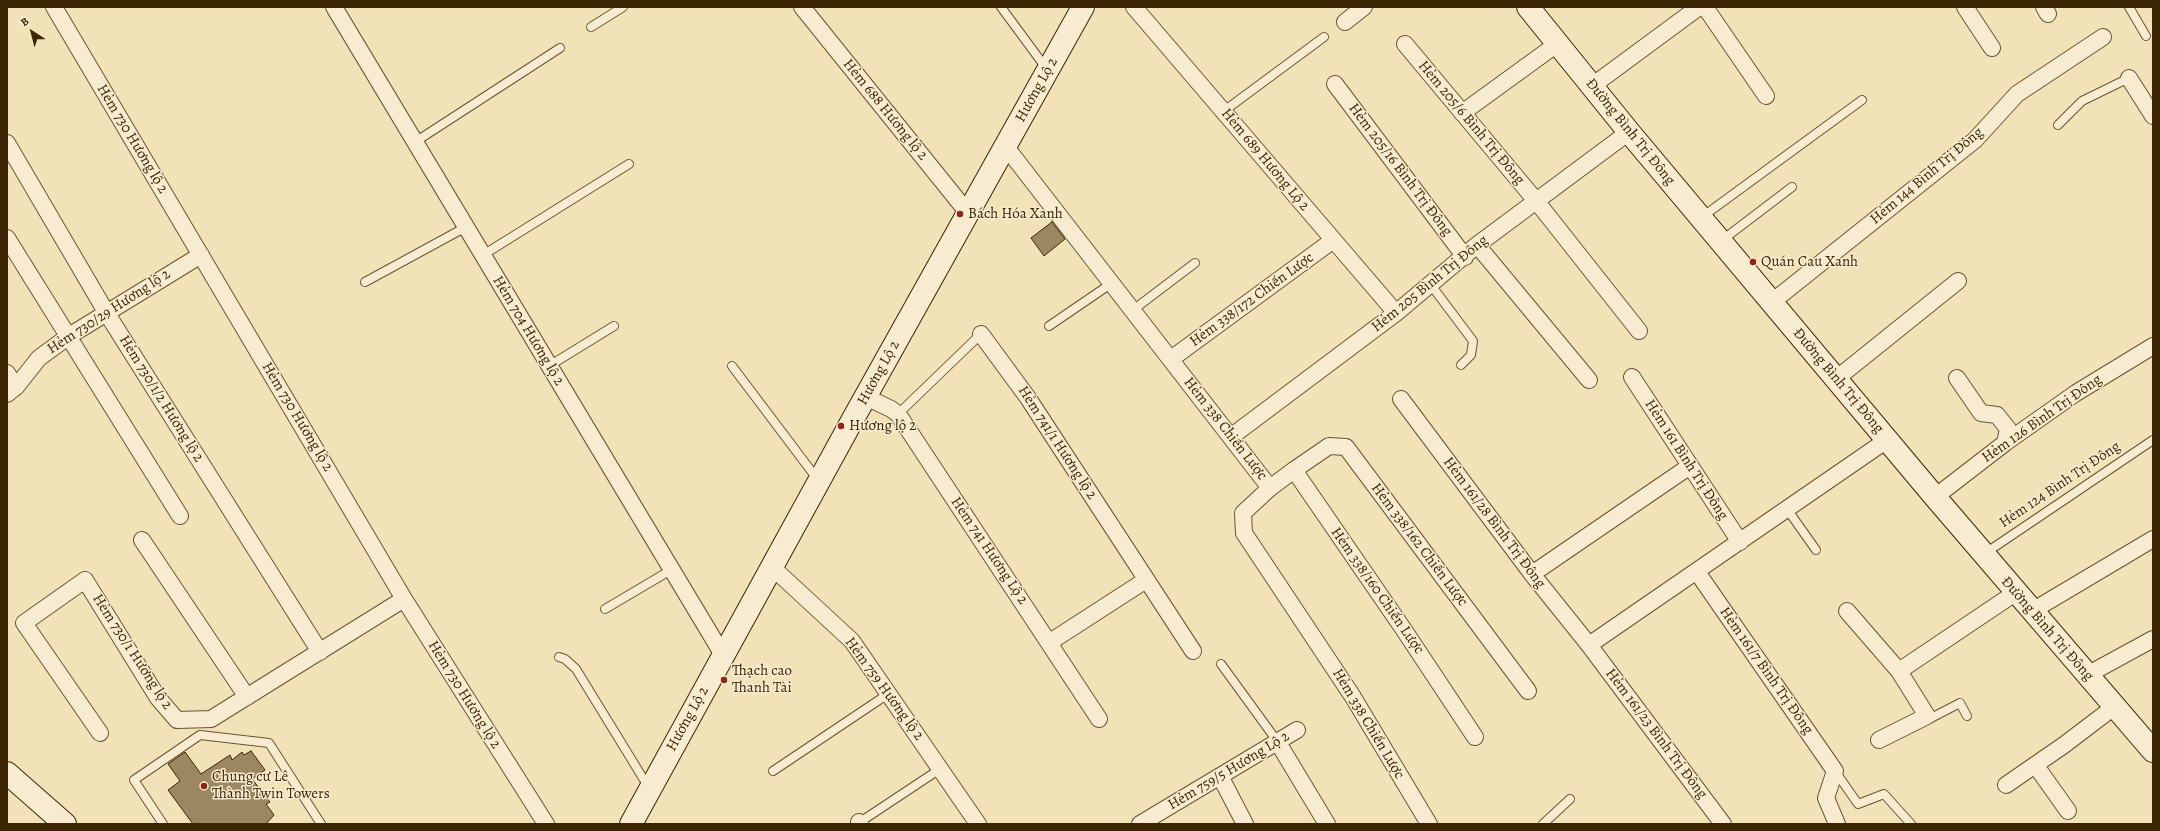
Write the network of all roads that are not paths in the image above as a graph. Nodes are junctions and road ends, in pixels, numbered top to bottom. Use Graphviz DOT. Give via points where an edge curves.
graph roads {
  1 [pos="54,7"];
  2 [pos="334,7"];
  3 [pos="623,7"];
  4 [pos="802,7"];
  5 [pos="1001,7"];
  6 [pos="1083,7"];
  7 [pos="1134,7"];
  8 [pos="1364,7"];
  9 [pos="1528,7"];
  10 [pos="1699,7"];
  11 [pos="1705,7"];
  12 [pos="1965,7"];
  13 [pos="2129,7"];
  14 [pos="1345,22"];
  15 [pos="591,27"];
  16 [pos="2146,36"];
  17 [pos="1324,37"];
  18 [pos="2102,37"];
  19 [pos="1405,44"];
  20 [pos="1557,44"];
  21 [pos="560,48"];
  22 [pos="1992,48"];
  23 [pos="1048,71"];
  24 [pos="2129,78"];
  25 [pos="1335,84"];
  26 [pos="1592,86"];
  27 [pos="1766,96"];
  28 [pos="1862,100"];
  29 [pos="1224,111"];
  30 [pos="1462,113"];
  31 [pos="2153,116"];
  32 [pos="2058,125"];
  33 [pos="1629,132"];
  34 [pos="415,142"];
  35 [pos="7,143"];
  36 [pos="1006,147"];
  37 [pos="629,164"];
  38 [pos="1792,187"];
  39 [pos="1537,202"];
  40 [pos="968,213"];
  41 [pos="1701,218"];
  42 [pos="466,226"];
  43 [pos="7,238"];
  44 [pos="1332,241"];
  45 [pos="1721,241"];
  46 [pos="1478,245"];
  47 [pos="201,254"];
  48 [pos="483,255"];
  49 [pos="1465,257"];
  50 [pos="1195,263"];
  51 [pos="1958,281"];
  52 [pos="365,282"];
  53 [pos="1112,283"];
  54 [pos="1431,285"];
  55 [pos="1772,302"];
  56 [pos="1133,310"];
  57 [pos="106,312"];
  58 [pos="1396,313"];
  59 [pos="614,326"];
  60 [pos="1049,326"];
  61 [pos="1639,331"];
  62 [pos="981,334"];
  63 [pos="69,336"];
  64 [pos="2153,346"];
  65 [pos="1171,359"];
  66 [pos="1461,365"];
  67 [pos="549,366"];
  68 [pos="732,366"];
  69 [pos="7,373"];
  70 [pos="1632,377"];
  71 [pos="1957,378"];
  72 [pos="1836,379"];
  73 [pos="1589,380"];
  74 [pos="11,390"];
  75 [pos="866,397"];
  76 [pos="1401,399"];
  77 [pos="898,414"];
  78 [pos="1232,436"];
  79 [pos="1887,440"];
  80 [pos="2153,440"];
  81 [pos="2005,443"];
  82 [pos="1690,466"];
  83 [pos="1294,470"];
  84 [pos="820,482"];
  85 [pos="1270,488"];
  86 [pos="1935,497"];
  87 [pos="1787,509"];
  88 [pos="180,516"];
  89 [pos="2153,539"];
  90 [pos="142,540"];
  91 [pos="1740,542"];
  92 [pos="1816,550"];
  93 [pos="1983,554"];
  94 [pos="773,568"];
  95 [pos="672,570"];
  96 [pos="1697,572"];
  97 [pos="1532,574"];
  98 [pos="1146,580"];
  99 [pos="2015,593"];
  100 [pos="404,599"];
  101 [pos="605,609"];
  102 [pos="1848,611"];
  103 [pos="2032,611"];
  104 [pos="2153,638"];
  105 [pos="1050,642"];
  106 [pos="1588,645"];
  107 [pos="1193,651"];
  108 [pos="320,652"];
  109 [pos="723,655"];
  110 [pos="559,657"];
  111 [pos="1221,664"];
  112 [pos="1899,671"];
  113 [pos="2087,675"];
  114 [pos="1528,691"];
  115 [pos="888,694"];
  116 [pos="248,697"];
  117 [pos="2114,706"];
  118 [pos="1927,716"];
  119 [pos="1967,716"];
  120 [pos="1099,719"];
  121 [pos="1297,730"];
  122 [pos="100,733"];
  123 [pos="1475,737"];
  124 [pos="1879,740"];
  125 [pos="1277,741"];
  126 [pos="2153,751"];
  127 [pos="2036,766"];
  128 [pos="940,769"];
  129 [pos="773,771"];
  130 [pos="1835,771"];
  131 [pos="7,773"];
  132 [pos="1220,776"];
  133 [pos="2006,785"];
  134 [pos="650,789"];
  135 [pos="1570,799"];
  136 [pos="2068,812"];
  137 [pos="858,823"];
  138 [pos="65,824"];
  139 [pos="163,824"];
  140 [pos="321,824"];
  141 [pos="546,824"];
  142 [pos="631,824"];
  143 [pos="978,824"];
  144 [pos="1140,824"];
  145 [pos="1245,824"];
  146 [pos="1328,824"];
  147 [pos="1429,824"];
  148 [pos="1543,824"];
  149 [pos="1723,824"];
  150 [pos="1837,824"];
  151 [pos="1912,824"];
  1 -- 47 [label="street, Hẻm 730 Hương lộ 2"];
  2 -- 34 [label="street, Hẻm 704 Hương lộ 2"];
  3 -- 15 [label="lane"];
  4 -- 40 [label="street, Hẻm 688 Hương lộ 2"];
  5 -- 23 [label="lane"];
  6 -- 23 [label="main road, Hương Lộ 2"];
  7 -- 29 [label="street, Hẻm 689 Hương Lộ 2"];
  8 -- 14 [label="street"];
  9 -- 20 [label="main road, Đường Bình Trị Đông"];
  10 -- 26 [label="street"];
  11 -- 27 [label="street"];
  12 -- 22 [label="street"];
  13 -- 16 [label="lane"];
  17 -- 29 [label="lane"];
  18 -- 55 [label="street, Hẻm 144 Bình Trị Đông" via="2017,94 1976,140"];
  19 -- 30 [label="street, Hẻm 205/6 Bình Trị Đông"];
  20 -- 26 [label="main road, Đường Bình Trị Đông"];
  20 -- 30 [label="street"];
  21 -- 34 [label="lane"];
  23 -- 36 [label="main road, Hương Lộ 2"];
  24 -- 31 [label="street"];
  24 -- 32 [label="lane" via="2082,101"];
  25 -- 49 [label="street, Hẻm 205/16 Bình Trị Đông"];
  26 -- 33 [label="main road, Đường Bình Trị Đông"];
  28 -- 41 [label="lane"];
  29 -- 44 [label="street, Hẻm 689 Hương Lộ 2"];
  30 -- 39 [label="street, Hẻm 205/6 Bình Trị Đông"];
  33 -- 39 [label="street, Hẻm 205 Bình Trị Đông"];
  33 -- 41 [label="main road, Đường Bình Trị Đông"];
  34 -- 42 [label="street, Hẻm 704 Hương lộ 2"];
  35 -- 57 [label="street, Hẻm 730/1/2 Hương lộ 2"];
  36 -- 40 [label="main road, Hương Lộ 2"];
  36 -- 53 [label="street, Hẻm 338 Chiến Lược"];
  37 -- 48 [label="lane"];
  38 -- 45 [label="lane"];
  39 -- 46 [label="street, Hẻm 205 Bình Trị Đông"];
  39 -- 61 [label="street, Hẻm 205/6 Bình Trị Đông"];
  40 -- 75 [label="main road, Hương Lộ 2"];
  41 -- 45 [label="main road, Đường Bình Trị Đông"];
  42 -- 48 [label="street, Hẻm 704 Hương lộ 2"];
  42 -- 52 [label="lane"];
  43 -- 63 [label="street"];
  44 -- 58 [label="street, Hẻm 689 Hương Lộ 2"];
  44 -- 65 [label="street, Hẻm 338/172 Chiến Lược"];
  45 -- 55 [label="main road, Đường Bình Trị Đông"];
  46 -- 49 [label="street, Hẻm 205 Bình Trị Đông"];
  46 -- 73 [label="street"];
  47 -- 57 [label="street, Hẻm 730/29 Hương lộ 2"];
  47 -- 100 [label="street, Hẻm 730 Hương lộ 2"];
  48 -- 67 [label="street, Hẻm 704 Hương lộ 2"];
  49 -- 54 [label="street, Hẻm 205 Bình Trị Đông"];
  50 -- 56 [label="lane"];
  51 -- 72 [label="street"];
  53 -- 56 [label="street, Hẻm 338 Chiến Lược"];
  53 -- 60 [label="lane"];
  54 -- 58 [label="street, Hẻm 205 Bình Trị Đông"];
  54 -- 66 [label="lane" via="1473,341 1471,356"];
  55 -- 72 [label="main road, Đường Bình Trị Đông"];
  56 -- 65 [label="street, Hẻm 338 Chiến Lược"];
  57 -- 63 [label="street, Hẻm 730/29 Hương lộ 2"];
  57 -- 108 [label="street, Hẻm 730/1/2 Hương lộ 2"];
  58 -- 78 [label="street, Hẻm 205 Bình Trị Đông"];
  59 -- 67 [label="lane"];
  62 -- 77 [label="lane, Hẻm 741/1 Hương lộ 2"];
  62 -- 98 [label="street, Hẻm 741/1 Hương lộ 2" via="1028,398"];
  63 -- 74 [label="street, Hẻm 730/29 Hương lộ 2" via="39,358"];
  63 -- 88 [label="street"];
  64 -- 81 [label="street, Hẻm 126 Bình Trị Đông" via="2076,393"];
  65 -- 78 [label="street, Hẻm 338 Chiến Lược"];
  67 -- 95 [label="street, Hẻm 704 Hương lộ 2"];
  68 -- 84 [label="lane"];
  69 -- 74 [label="street"];
  70 -- 82 [label="street, Hẻm 161 Bình Trị Đông"];
  71 -- 81 [label="street" via="1981,413 1997,415 2001,419 2008,429"];
  72 -- 79 [label="main road, Đường Bình Trị Đông"];
  75 -- 77 [label="street, Hẻm 741 Hương Lộ 2"];
  75 -- 84 [label="main road, Hương Lộ 2"];
  76 -- 97 [label="street, Hẻm 161/28 Bình Trị Đông"];
  77 -- 105 [label="street, Hẻm 741 Hương Lộ 2"];
  78 -- 85 [label="street, Hẻm 338 Chiến Lược"];
  79 -- 86 [label="main road, Đường Bình Trị Đông"];
  79 -- 87 [label="street"];
  80 -- 93 [label="lane, Hẻm 124 Bình Trị Đông"];
  81 -- 86 [label="street, Hẻm 126 Bình Trị Đông"];
  82 -- 91 [label="street, Hẻm 161 Bình Trị Đông"];
  82 -- 97 [label="street"];
  83 -- 85 [label="street"];
  83 -- 114 [label="street, Hẻm 338/162 Chiến Lược" via="1329,446 1346,447"];
  83 -- 123 [label="street, Hẻm 338/160 Chiến Lược" via="1409,636"];
  84 -- 94 [label="main road, Hương Lộ 2"];
  85 -- 147 [label="street, Hẻm 338 Chiến Lược" via="1243,513 1244,533 1353,696"];
  86 -- 93 [label="main road, Đường Bình Trị Đông"];
  87 -- 91 [label="street"];
  87 -- 92 [label="lane"];
  89 -- 103 [label="street"];
  90 -- 116 [label="street"];
  91 -- 96 [label="street"];
  93 -- 99 [label="main road, Đường Bình Trị Đông"];
  94 -- 109 [label="main road, Hương Lộ 2"];
  94 -- 115 [label="street, Hẻm 759 Hương lộ 2" via="852,641"];
  95 -- 101 [label="lane"];
  95 -- 109 [label="street, Hẻm 704 Hương lộ 2"];
  96 -- 106 [label="street"];
  96 -- 130 [label="street, Hẻm 161/7 Bình Trị Đông"];
  97 -- 106 [label="street, Hẻm 161/28 Bình Trị Đông"];
  98 -- 105 [label="street"];
  98 -- 107 [label="street, Hẻm 741/1 Hương lộ 2"];
  99 -- 103 [label="main road, Đường Bình Trị Đông"];
  99 -- 112 [label="street"];
  100 -- 108 [label="street, Hẻm 730/1 Hương lộ 2"];
  100 -- 141 [label="street, Hẻm 730 Hương lộ 2"];
  102 -- 112 [label="street"];
  103 -- 113 [label="main road, Đường Bình Trị Đông"];
  104 -- 113 [label="street"];
  105 -- 120 [label="street, Hẻm 741 Hương Lộ 2"];
  106 -- 149 [label="street, Hẻm 161/23 Bình Trị Đông"];
  108 -- 116 [label="street, Hẻm 730/1 Hương lộ 2"];
  109 -- 134 [label="main road, Hương Lộ 2"];
  110 -- 134 [label="lane" via="566,659 576,669"];
  111 -- 125 [label="lane"];
  112 -- 118 [label="street"];
  113 -- 117 [label="main road, Đường Bình Trị Đông"];
  115 -- 128 [label="street, Hẻm 759 Hương lộ 2"];
  115 -- 129 [label="lane"];
  116 -- 122 [label="street, Hẻm 730/1 Hương lộ 2" via="211,719 177,720 158,698 86,580 24,623"];
  117 -- 126 [label="main road, Đường Bình Trị Đông"];
  117 -- 127 [label="street"];
  118 -- 119 [label="lane" via="1929,719 1960,703"];
  118 -- 124 [label="street"];
  121 -- 125 [label="street, Hẻm 759/5 Hương Lộ 2"];
  125 -- 132 [label="street, Hẻm 759/5 Hương Lộ 2"];
  125 -- 146 [label="street"];
  127 -- 133 [label="street"];
  127 -- 136 [label="street"];
  128 -- 137 [label="lane"];
  128 -- 143 [label="street, Hẻm 759 Hương lộ 2"];
  130 -- 150 [label="street" via="1826,798"];
  130 -- 151 [label="lane" via="1858,804 1884,794"];
  131 -- 138 [label="main road"];
  132 -- 144 [label="street, Hẻm 759/5 Hương Lộ 2"];
  132 -- 145 [label="street"];
  134 -- 142 [label="main road, Hương Lộ 2"];
  135 -- 148 [label="lane"];
  139 -- 140 [label="lane" via="134,780 200,735 269,743"];
}
